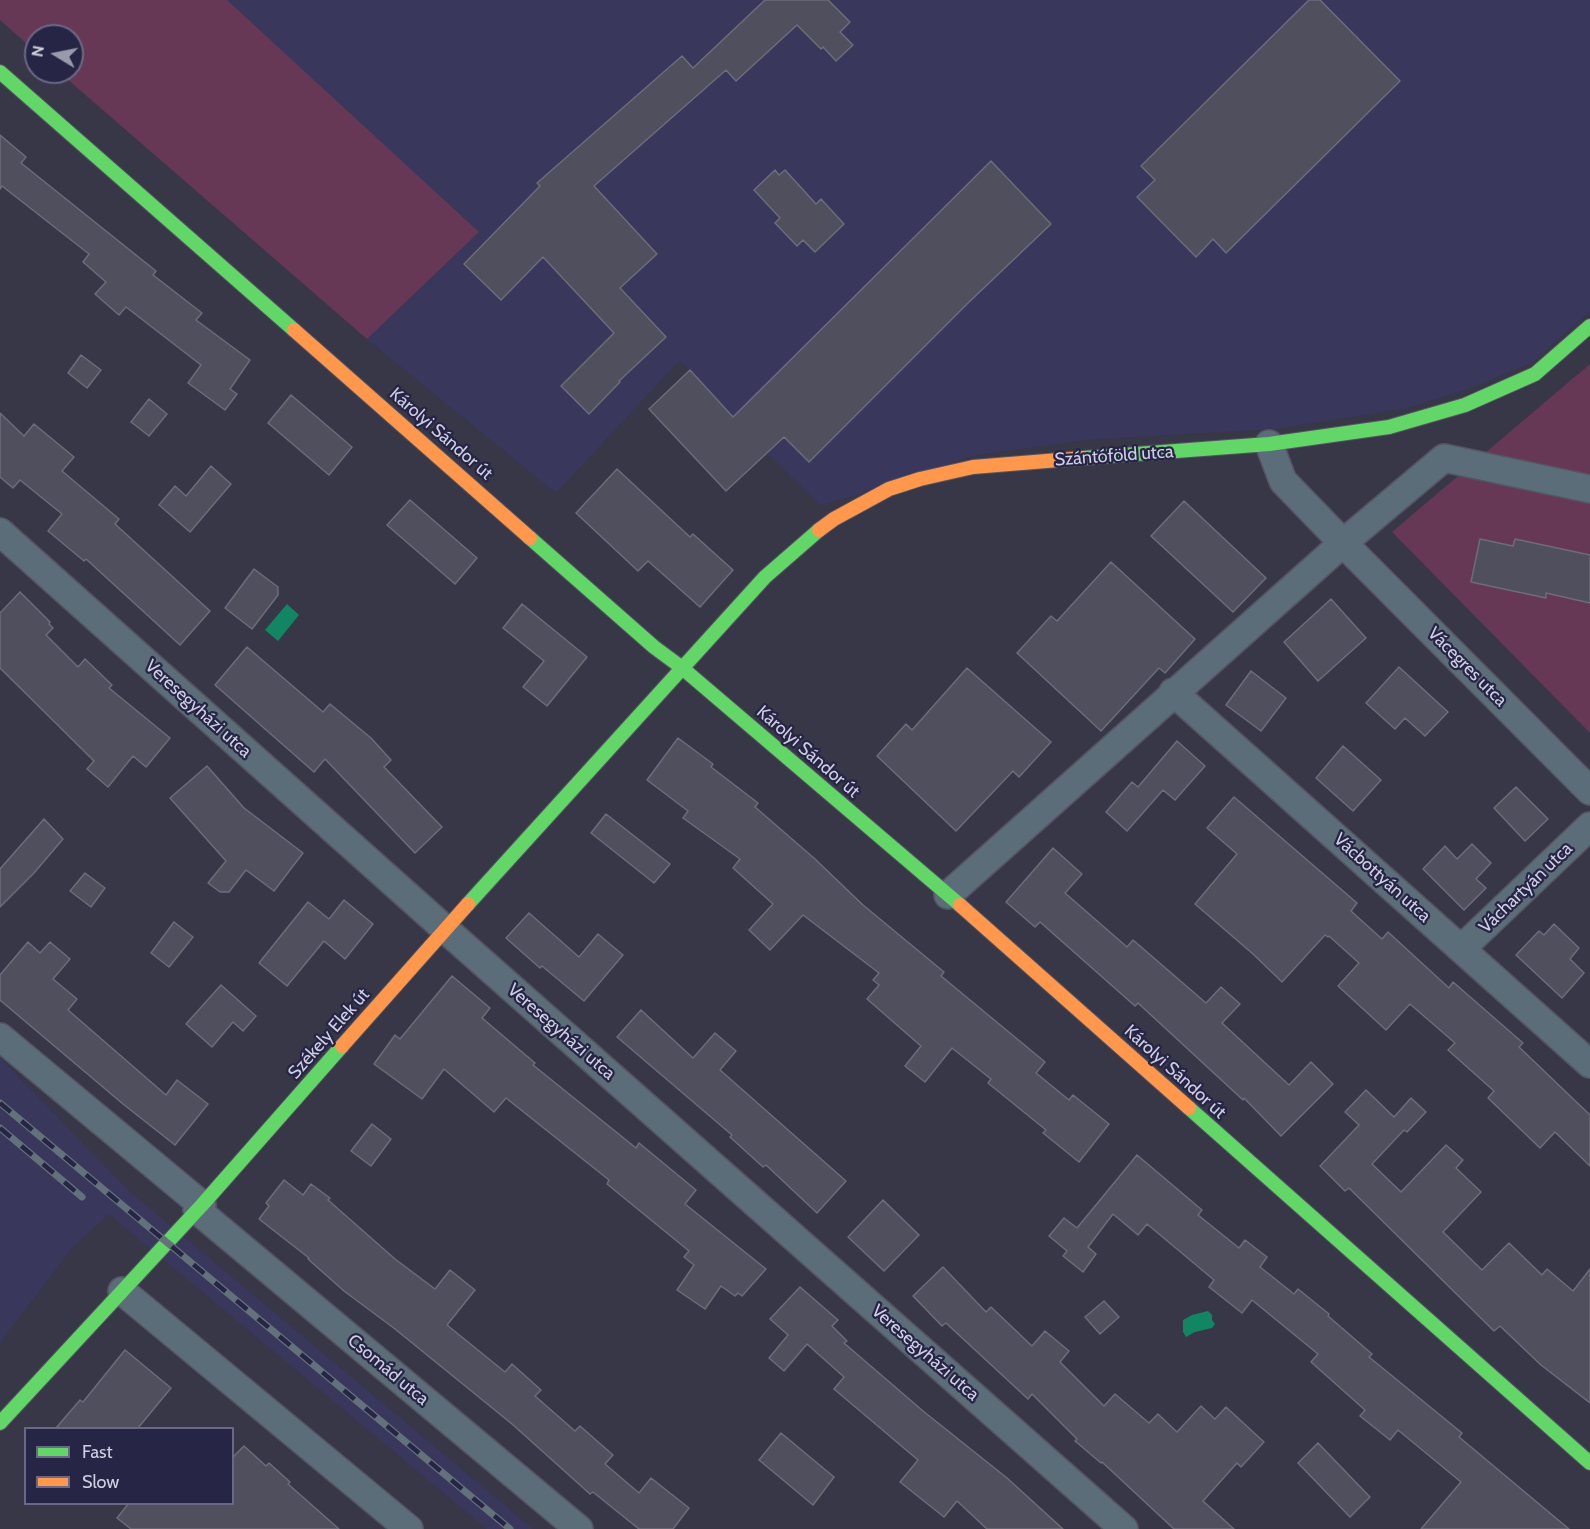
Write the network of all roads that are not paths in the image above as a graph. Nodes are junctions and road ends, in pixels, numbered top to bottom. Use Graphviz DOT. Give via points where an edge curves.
graph roads {
  1 [pos="0,72"];
  2 [pos="1590,326"];
  3 [pos="1269,444"];
  4 [pos="1590,489"];
  5 [pos="0,532"];
  6 [pos="1342,543"];
  7 [pos="681,667"];
  8 [pos="1173,692"];
  9 [pos="1590,791"];
  10 [pos="1590,826"];
  11 [pos="948,895"];
  12 [pos="445,929"];
  13 [pos="1461,949"];
  14 [pos="0,1037"];
  15 [pos="1590,1064"];
  16 [pos="199,1207"];
  17 [pos="122,1292"];
  18 [pos="0,1423"];
  19 [pos="1590,1463"];
  20 [pos="409,1529"];
  21 [pos="579,1529"];
  22 [pos="1124,1529"];
  1 -- 7 [label="street, Károlyi Sándor út"];
  2 -- 3 [label="street, Szántóföld utca" via="1535,374 1465,405 1389,427"];
  3 -- 6 [label="street, Vácegres utca" via="1283,481"];
  3 -- 7 [label="street, Szántóföld utca" via="973,467 889,489 811,535 765,577"];
  4 -- 6 [label="street" via="1444,458"];
  5 -- 12 [label="street, Veresegyházi utca"];
  6 -- 8 [label="street"];
  6 -- 9 [label="street, Vácegres utca"];
  7 -- 11 [label="street, Károlyi Sándor út"];
  7 -- 12 [label="street, Székely Elek út"];
  8 -- 11 [label="street"];
  8 -- 13 [label="street, Vácbottyán utca"];
  10 -- 13 [label="street, Váchartyán utca"];
  11 -- 19 [label="street, Károlyi Sándor út"];
  12 -- 16 [label="street, Székely Elek út"];
  12 -- 22 [label="street, Veresegyházi utca"];
  13 -- 15 [label="street, Vácbottyán utca"];
  14 -- 16 [label="street, Csomád utca"];
  16 -- 17 [label="street, Székely Elek út"];
  16 -- 21 [label="street, Csomád utca"];
  17 -- 18 [label="street, Székely Elek út"];
  17 -- 20 [label="street"];
}
